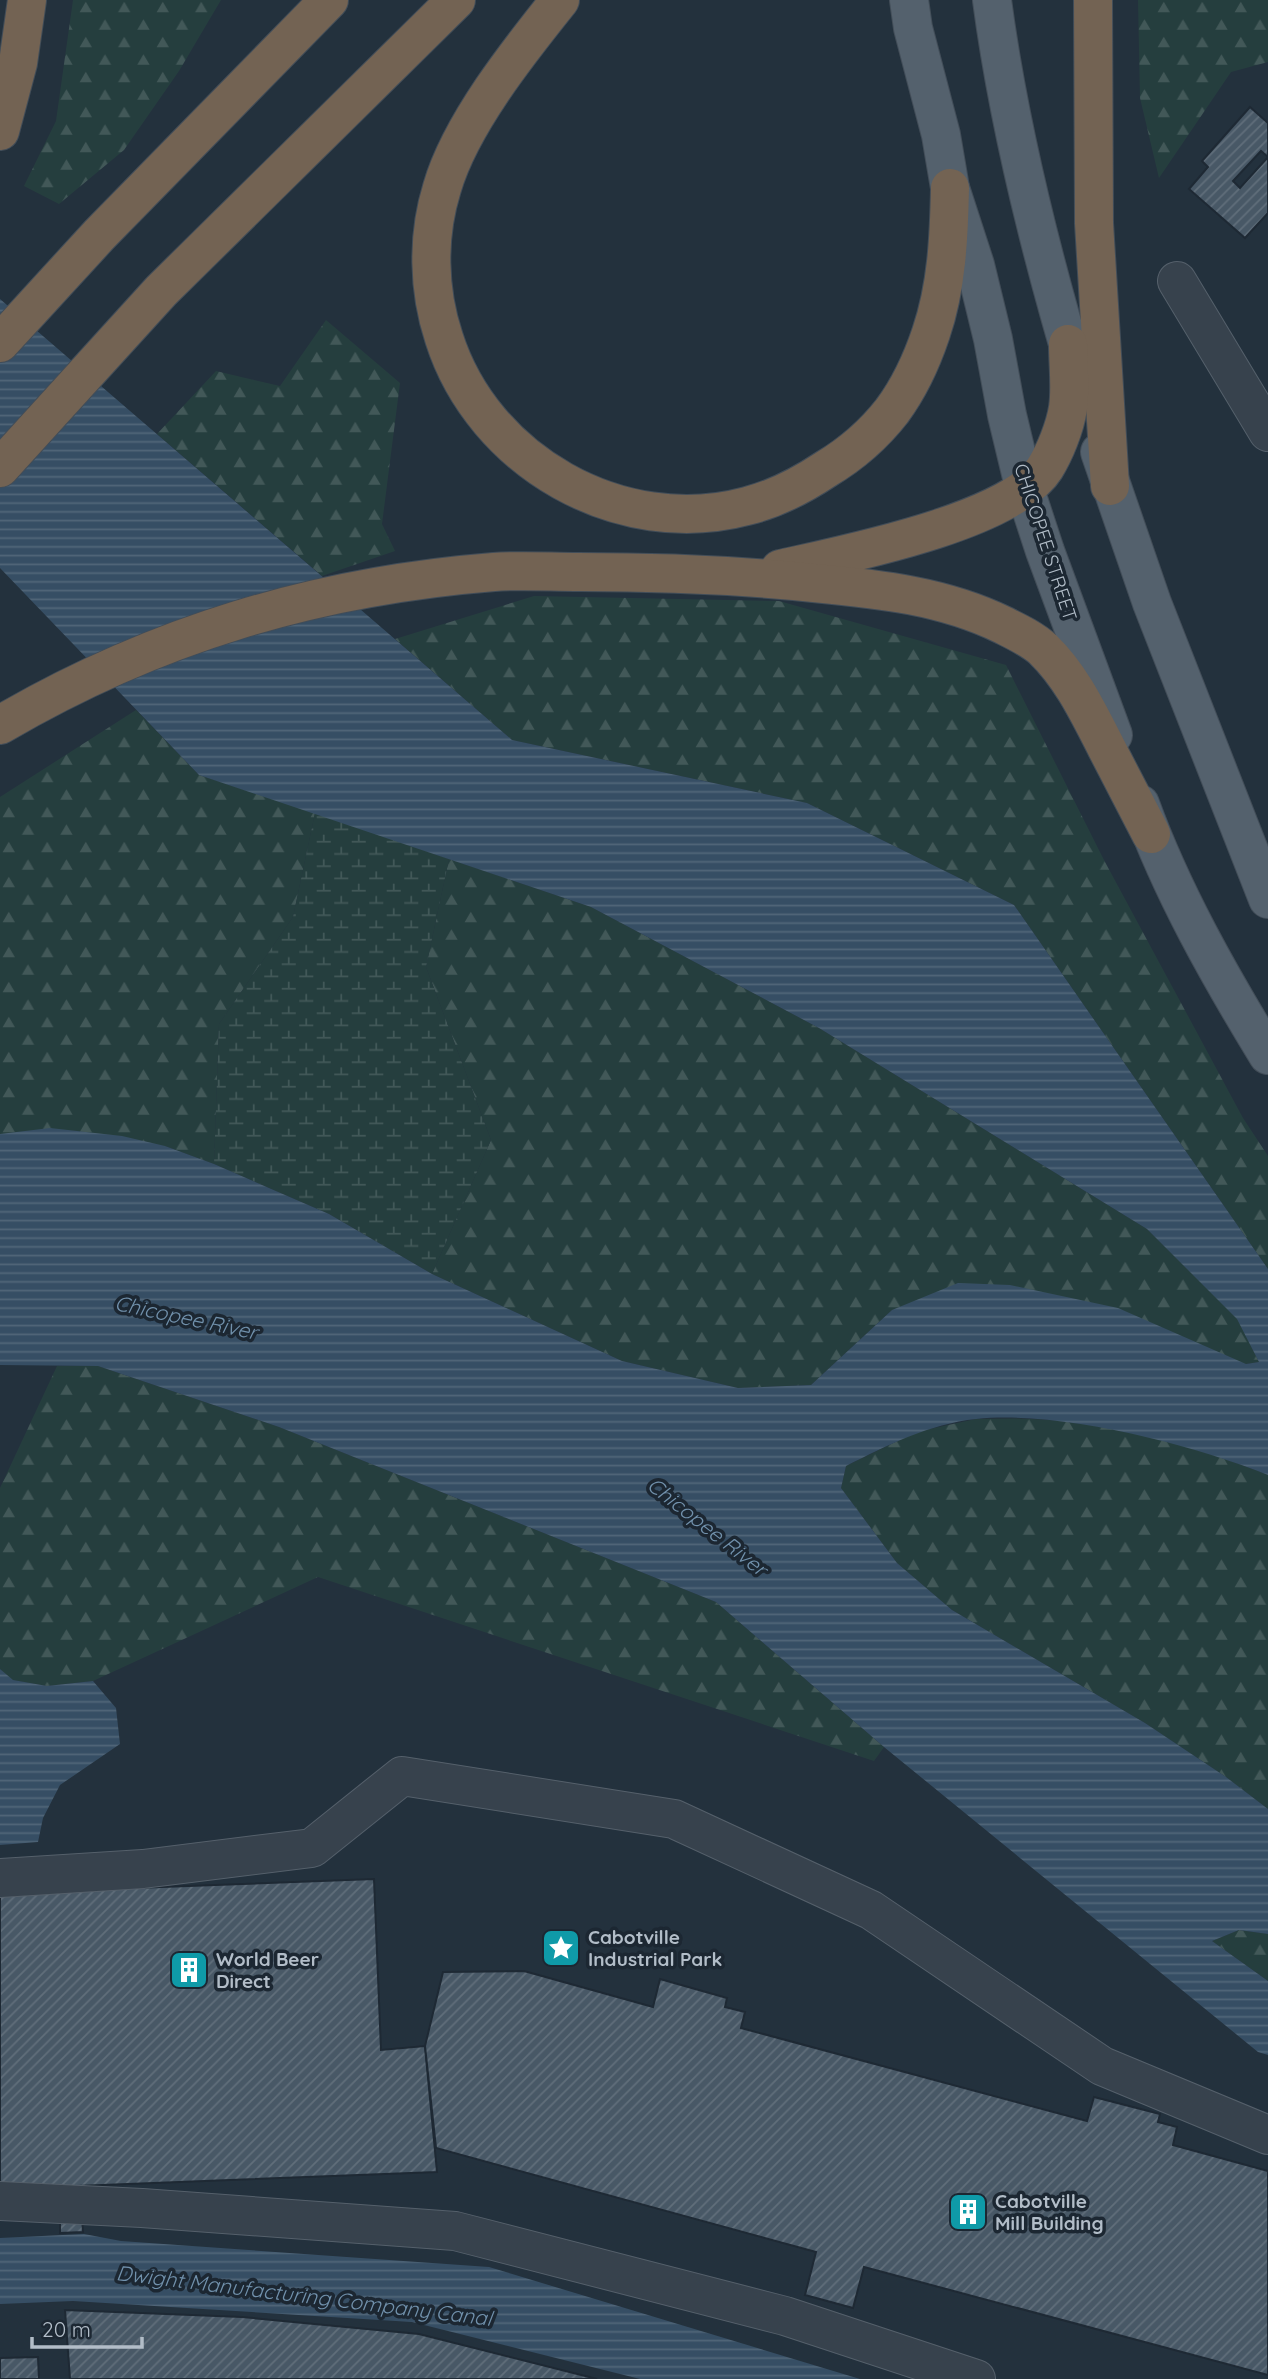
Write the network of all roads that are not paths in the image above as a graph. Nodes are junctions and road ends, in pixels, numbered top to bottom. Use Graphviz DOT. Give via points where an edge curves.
graph roads {
  1 [pos="27,0"];
  2 [pos="329,0"];
  3 [pos="456,0"];
  4 [pos="560,0"];
  5 [pos="909,0"];
  6 [pos="992,0"];
  7 [pos="1093,0"];
  8 [pos="0,131"];
  9 [pos="950,188"];
  10 [pos="1177,281"];
  11 [pos="0,343"];
  12 [pos="1068,344"];
  13 [pos="1268,432"];
  14 [pos="0,468"];
  15 [pos="1110,486"];
  16 [pos="1025,490"];
  17 [pos="747,576"];
  18 [pos="11,719"];
  19 [pos="1151,834"];
  20 [pos="1264,877"];
  21 [pos="1268,1055"];
  22 [pos="0,1878"];
  23 [pos="1268,2135"];
  24 [pos="0,2201"];
  25 [pos="976,2379"];
  1 -- 8 [label="highway" via="18,63"];
  2 -- 11 [label="highway"];
  3 -- 14 [label="highway" via="161,291"];
  4 -- 9 [label="highway" via="463,135 435,216 431,270 448,352 480,410 524,457 575,488 626,506 684,514 713,512 779,495 810,480 868,438 892,411 932,330 944,284"];
  5 -- 9 [label="main road, CHICOPEE STREET"];
  6 -- 12 [label="main road" via="1027,187"];
  7 -- 15 [label="highway" via="1094,223"];
  9 -- 16 [label="main road, CHICOPEE STREET" via="975,265"];
  10 -- 13 [label="street"];
  12 -- 15 [label="main road"];
  12 -- 16 [label="highway" via="1068,409 1044,469"];
  15 -- 20 [label="main road" via="1152,603"];
  16 -- 17 [label="highway" via="901,541"];
  16 -- 19 [label="main road, CHICOPEE STREET"];
  17 -- 18 [label="highway" via="499,572 361,589 248,616 152,649"];
  17 -- 19 [label="highway" via="925,597 965,608 1018,632 1042,648 1074,686"];
  19 -- 21 [label="main road, CHICOPEE STREET" via="1224,981"];
  22 -- 23 [label="street" via="143,1869 312,1848 402,1776 674,1819 871,1910 1102,2066"];
  24 -- 25 [label="street" via="455,2231 785,2316"];
}
